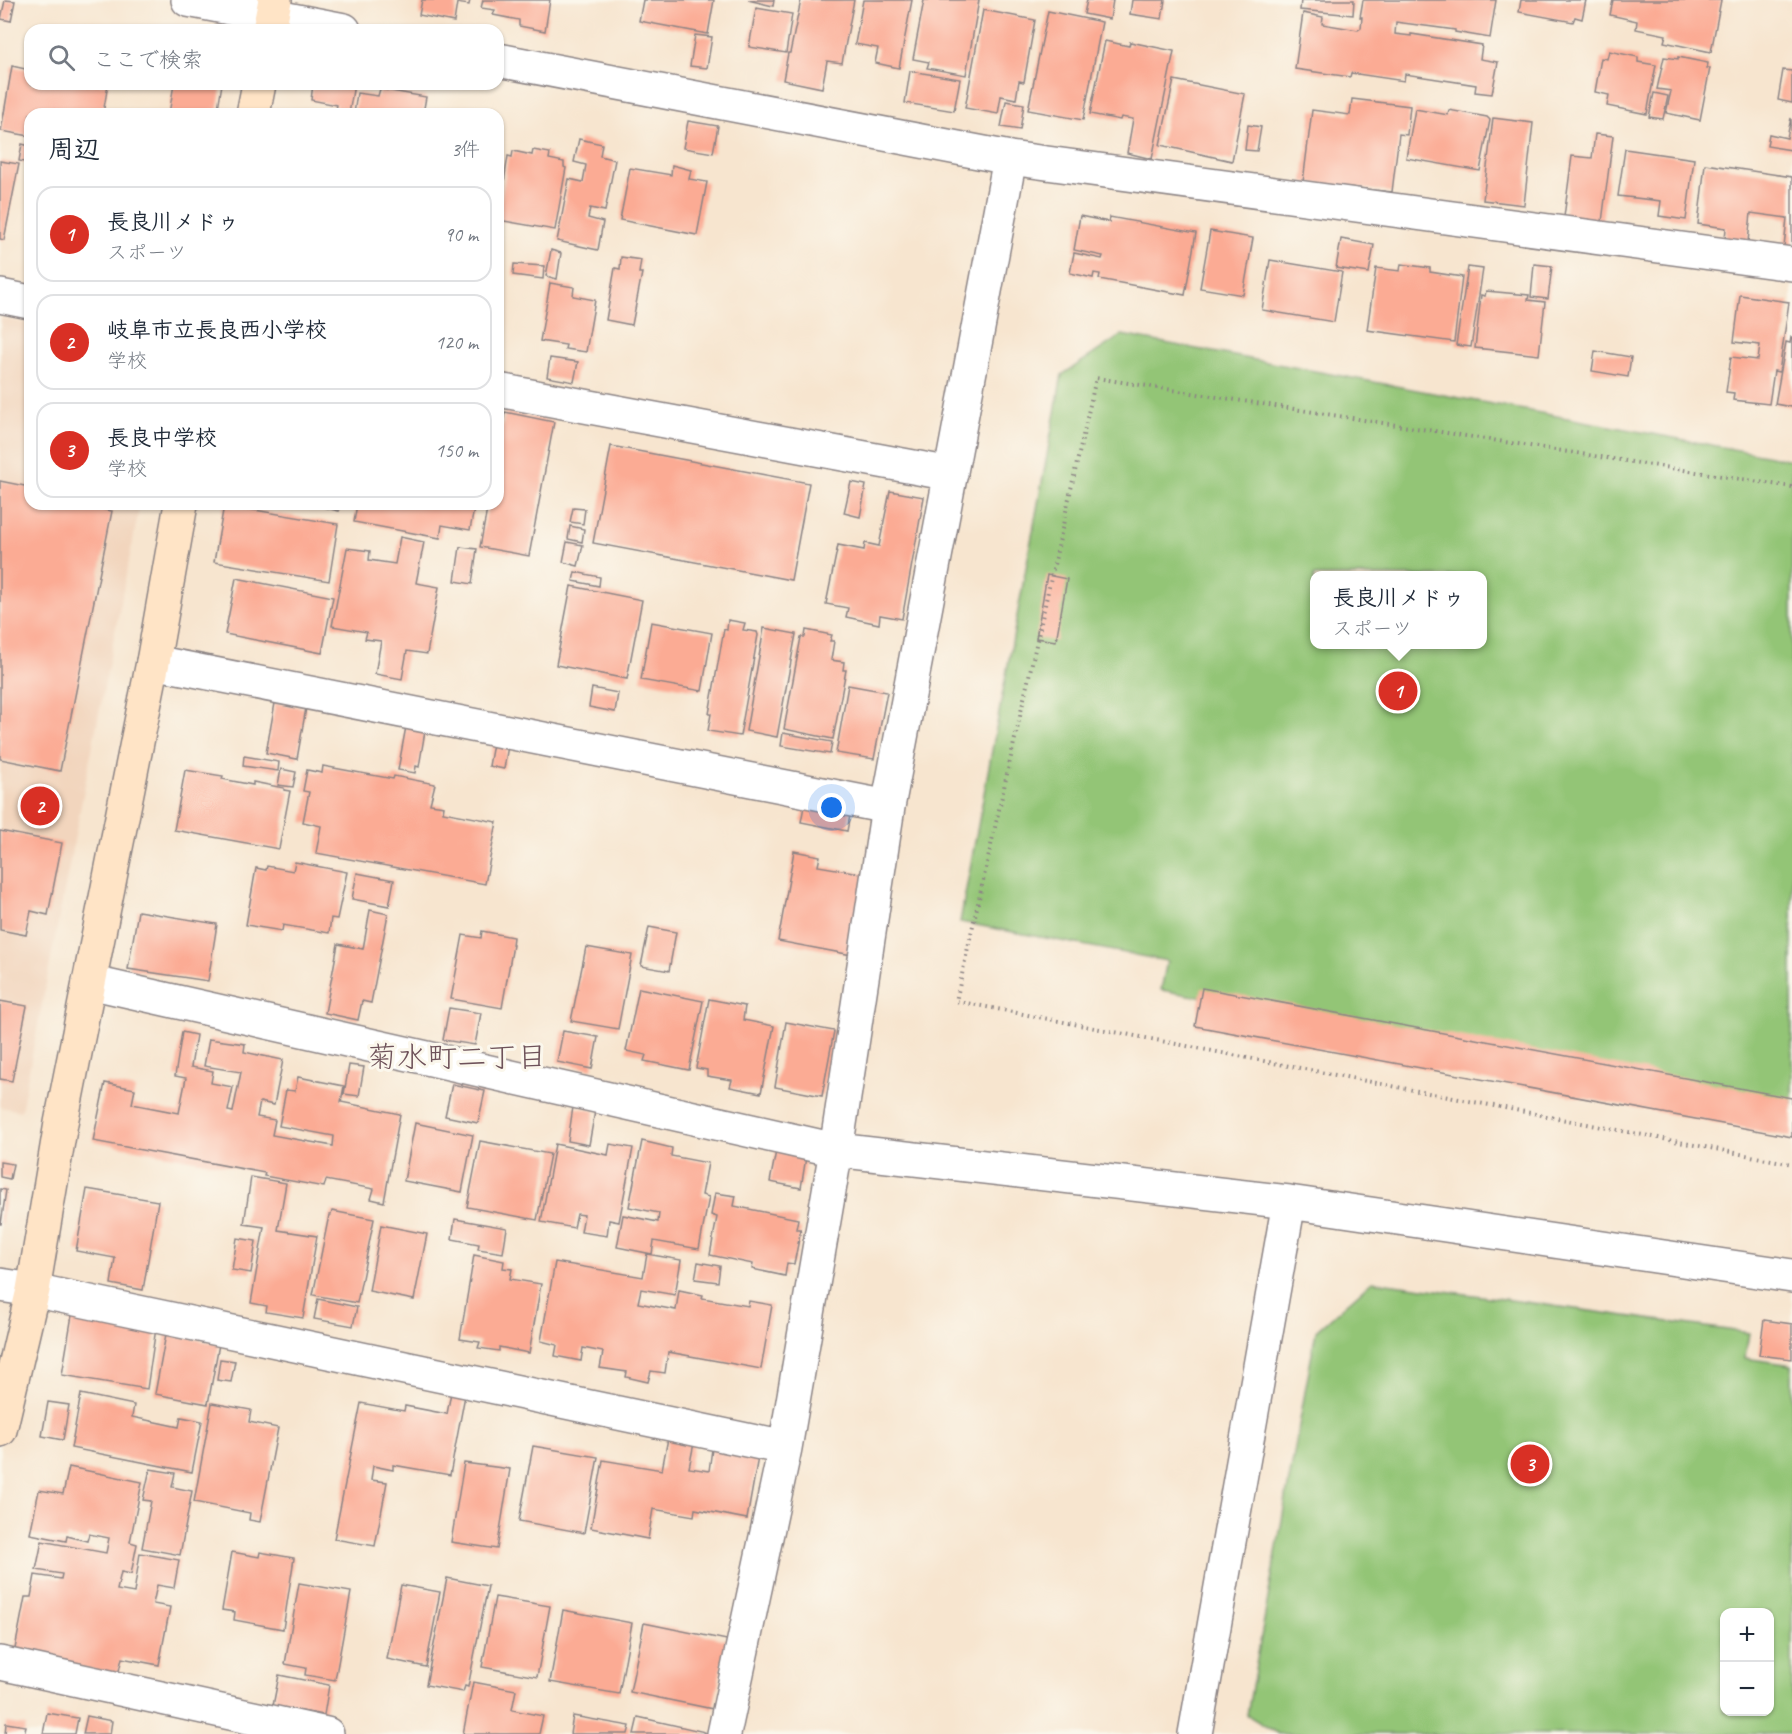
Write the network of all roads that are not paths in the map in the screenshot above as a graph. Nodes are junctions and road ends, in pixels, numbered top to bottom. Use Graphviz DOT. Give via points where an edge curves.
graph roads {
  1 [pos="188,0"];
  2 [pos="272,15"];
  3 [pos="315,24"];
  4 [pos="504,61"];
  5 [pos="258,90"];
  6 [pos="254,108"];
  7 [pos="1010,158"];
  8 [pos="1792,264"];
  9 [pos="0,296"];
  10 [pos="24,301"];
  11 [pos="504,391"];
  12 [pos="951,474"];
  13 [pos="180,510"];
  14 [pos="153,662"];
  15 [pos="888,807"];
  16 [pos="89,982"];
  17 [pos="836,1150"];
  18 [pos="1289,1202"];
  19 [pos="1792,1276"];
  20 [pos="0,1285"];
  21 [pos="33,1290"];
  22 [pos="0,1430"];
  23 [pos="785,1448"];
  24 [pos="0,1663"];
  25 [pos="327,1734"];
  26 [pos="724,1734"];
  27 [pos="1195,1734"];
  1 -- 2 [label="street"];
  2 -- 3 [label="street"];
  4 -- 7 [label="street"];
  5 -- 6 [label="street"];
  7 -- 8 [label="street"];
  7 -- 12 [label="street"];
  9 -- 10 [label="street"];
  11 -- 12 [label="street"];
  12 -- 15 [label="street"];
  13 -- 14 [label="street"];
  14 -- 15 [label="street"];
  14 -- 16 [label="street"];
  15 -- 17 [label="street"];
  16 -- 17 [label="street"];
  16 -- 21 [label="street"];
  17 -- 18 [label="street"];
  17 -- 23 [label="street"];
  18 -- 19 [label="street"];
  18 -- 27 [label="street"];
  20 -- 21 [label="street"];
  21 -- 22 [label="street"];
  21 -- 23 [label="street"];
  23 -- 26 [label="street"];
  24 -- 25 [label="street"];
}
